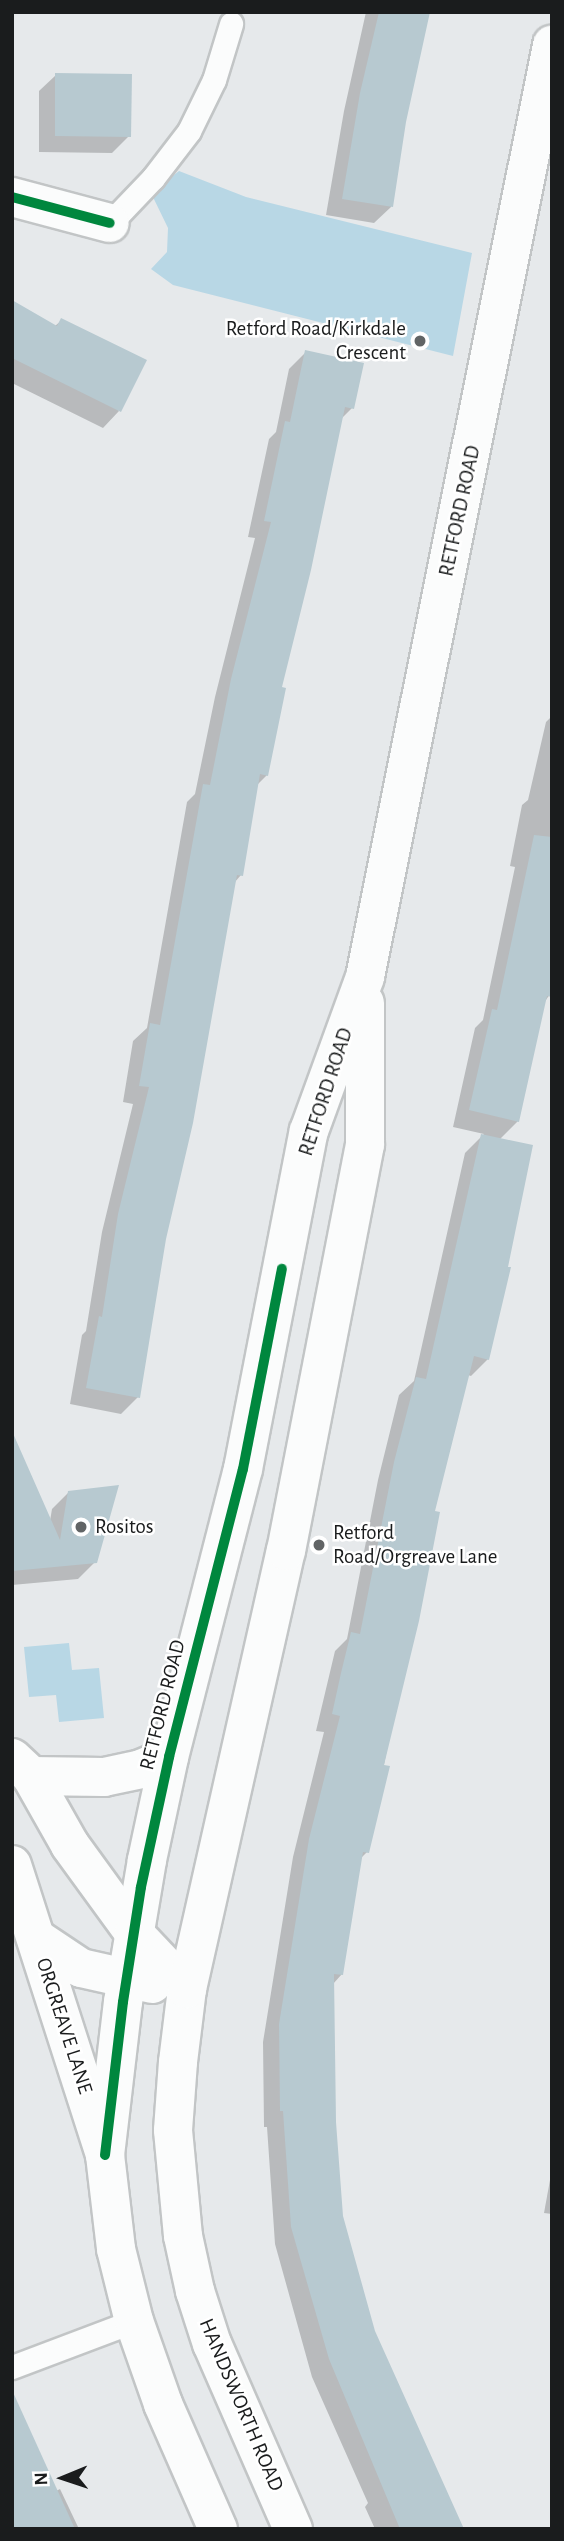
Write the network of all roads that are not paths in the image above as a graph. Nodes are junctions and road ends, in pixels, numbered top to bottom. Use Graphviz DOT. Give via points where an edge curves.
graph roads {
  1 [pos="231,24"];
  2 [pos="552,45"];
  3 [pos="12,197"];
  4 [pos="110,223"];
  5 [pos="365,977"];
  6 [pos="169,1757"];
  7 [pos="22,1767"];
  8 [pos="12,1865"];
  9 [pos="134,1933"];
  10 [pos="36,1938"];
  11 [pos="126,1981"];
  12 [pos="187,1989"];
  13 [pos="105,2155"];
  14 [pos="134,2321"];
  15 [pos="12,2367"];
  16 [pos="218,2529"];
  17 [pos="293,2529"];
  1 -- 4 [label="lane" via="214,80 189,131"];
  2 -- 5 [label="main road, RETFORD ROAD"];
  3 -- 4 [label="main road"];
  5 -- 6 [label="main road, RETFORD ROAD" via="309,1131 243,1469"];
  5 -- 12 [label="main road, RETFORD ROAD" via="365,1145 286,1551"];
  6 -- 7 [label="main road" via="104,1777"];
  6 -- 9 [label="main road, RETFORD ROAD"];
  7 -- 9 [label="main road" via="70,1845"];
  8 -- 10 [label="main road, ORGREAVE LANE"];
  9 -- 11 [label="main road, RETFORD ROAD"];
  9 -- 12 [label="main road"];
  10 -- 11 [label="main road, ORGREAVE LANE" via="80,1968"];
  10 -- 13 [label="main road, ORGREAVE LANE"];
  11 -- 12 [label="main road, ORGREAVE LANE"];
  11 -- 13 [label="main road, RETFORD ROAD"];
  12 -- 17 [label="main road, HANDSWORTH ROAD" via="173,2130 183,2236 212,2344"];
  13 -- 14 [label="main road" via="116,2249"];
  14 -- 15 [label="lane"];
  14 -- 16 [label="main road" via="163,2404"];
}
